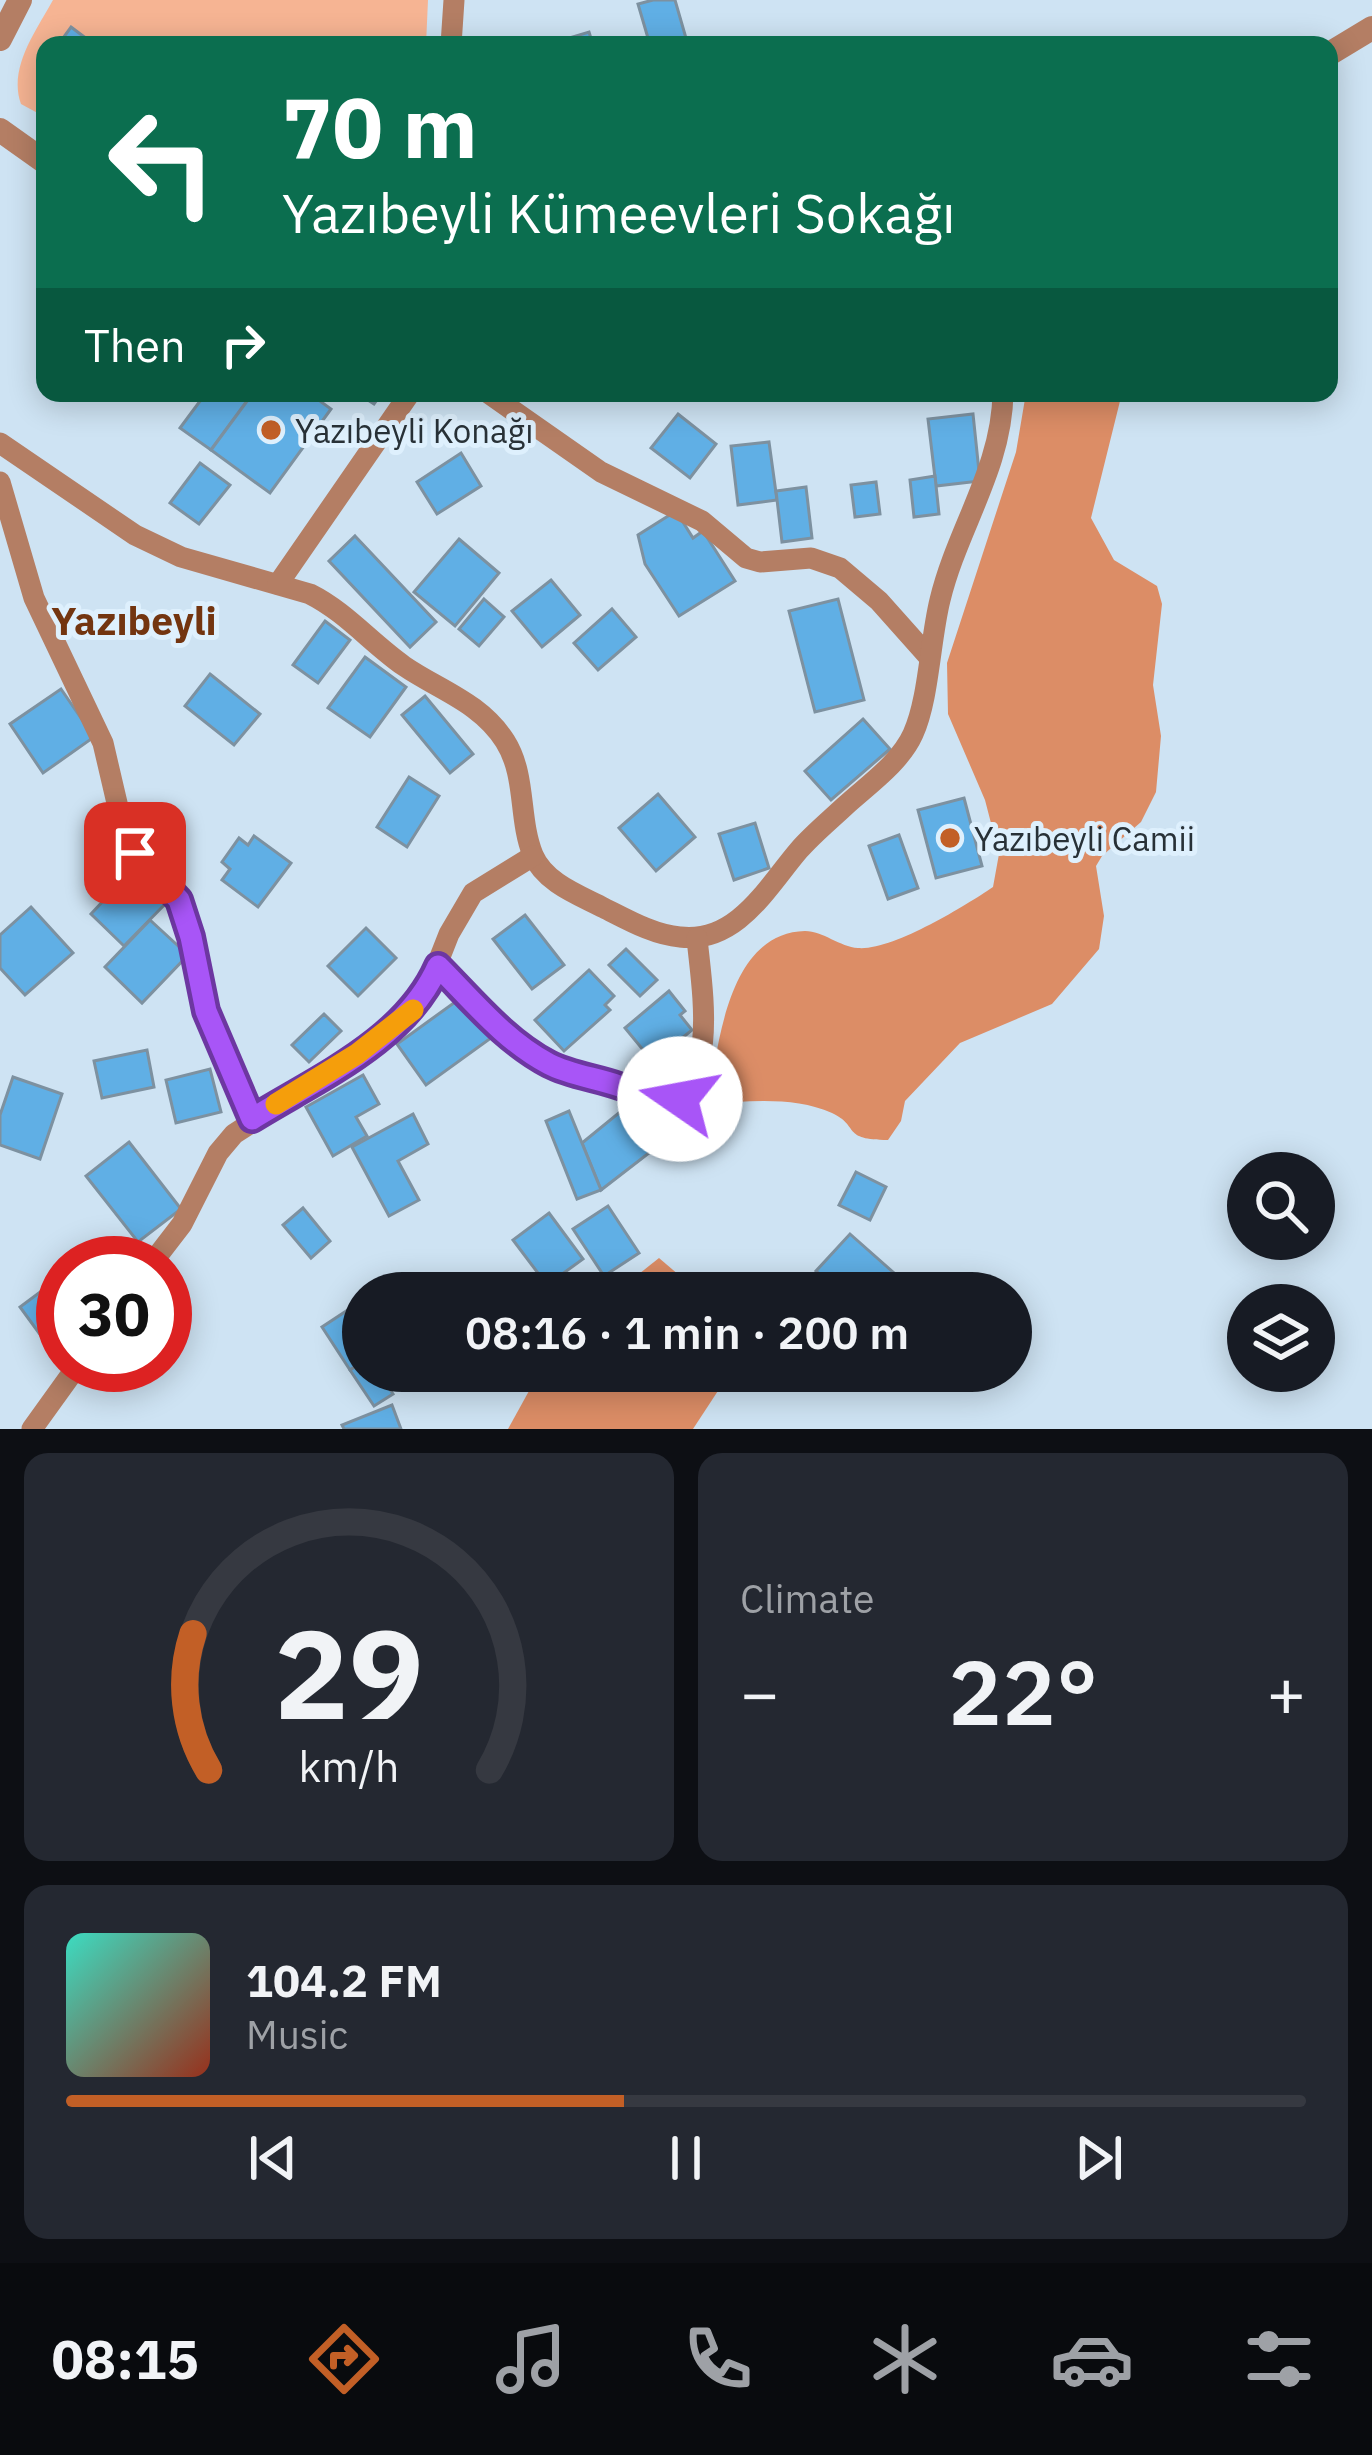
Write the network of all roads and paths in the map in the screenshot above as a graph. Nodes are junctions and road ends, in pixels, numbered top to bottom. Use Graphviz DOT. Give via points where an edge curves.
graph roads {
  1 [pos="20,0"];
  2 [pos="454,0"];
  3 [pos="1372,28"];
  4 [pos="452,36"];
  5 [pos="0,39"];
  6 [pos="1338,49"];
  7 [pos="0,130"];
  8 [pos="36,156"];
  9 [pos="404,402"];
  10 [pos="501,402"];
  11 [pos="1003,402"];
  12 [pos="0,443"];
  13 [pos="0,482"];
  14 [pos="278,584"];
  15 [pos="928,656"];
  16 [pos="533,856"];
  17 [pos="698,938"];
  18 [pos="438,966"];
  19 [pos="252,1119"];
  20 [pos="173,1236"];
  21 [pos="62,1392"];
  22 [pos="32,1429"];
  1 -- 5 [label="street"];
  2 -- 4 [label="street"];
  3 -- 6 [label="street"];
  7 -- 8 [label="street"];
  9 -- 14 [label="street"];
  10 -- 15 [label="street" via="601,472 702,521 746,558 811,557 840,568"];
  11 -- 15 [label="street" via="995,455 941,596"];
  12 -- 14 [label="street" via="135,535"];
  13 -- 19 [label="street" via="34,598 104,743 124,833 179,900 206,1011"];
  14 -- 16 [label="street" via="328,603 408,669 486,718 519,773"];
  15 -- 17 [label="street" via="920,714 901,754 809,838 758,903"];
  16 -- 17 [label="street" via="586,899 658,932"];
  16 -- 18 [label="street" via="473,893"];
  17 -- 18 [label="street" via="704,1036 690,1087 667,1104 528,1052"];
  18 -- 19 [label="street" via="399,1021"];
  19 -- 20 [label="street" via="218,1153"];
  21 -- 22 [label="street"];
}
